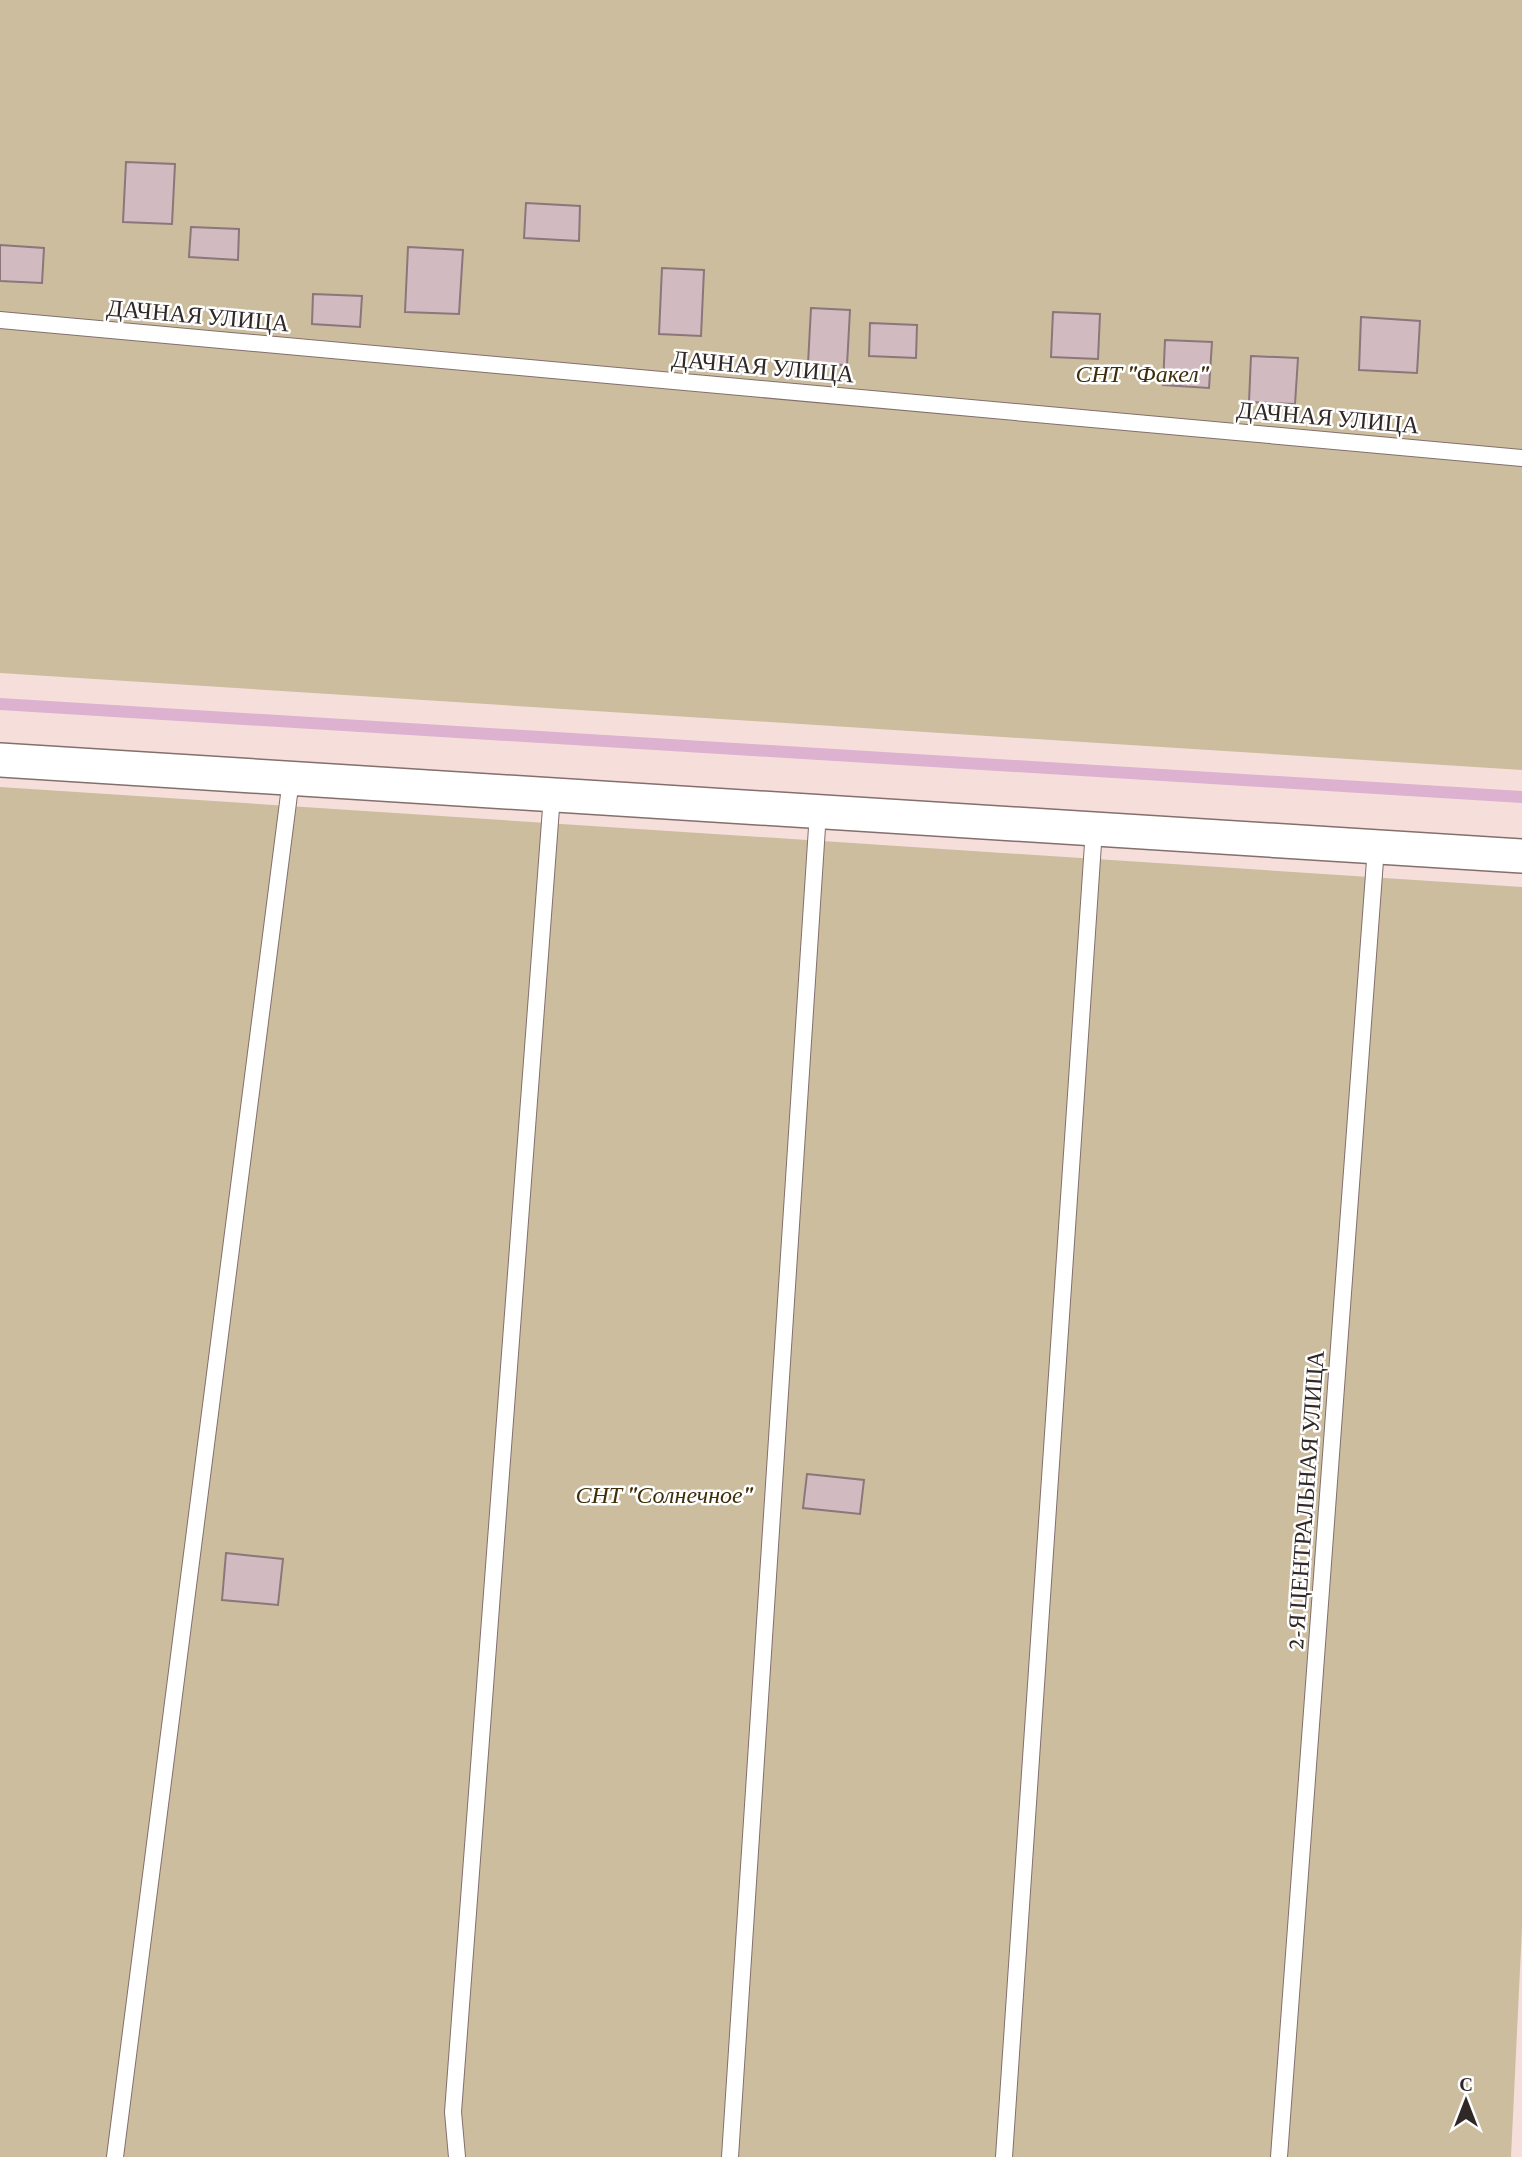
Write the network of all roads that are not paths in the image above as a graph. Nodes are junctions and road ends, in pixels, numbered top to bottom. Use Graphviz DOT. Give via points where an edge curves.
graph roads {
  1 [pos="0,320"];
  2 [pos="1522,458"];
  3 [pos="0,760"];
  4 [pos="291,779"];
  5 [pos="552,795"];
  6 [pos="818,812"];
  7 [pos="1094,829"];
  8 [pos="1376,847"];
  9 [pos="1522,856"];
  10 [pos="115,2157"];
  11 [pos="457,2157"];
  12 [pos="730,2157"];
  13 [pos="1004,2157"];
  14 [pos="1279,2157"];
  1 -- 2 [label="lane, ДАЧНАЯ УЛИЦА"];
  3 -- 4 [label="street"];
  4 -- 5 [label="street"];
  4 -- 10 [label="lane"];
  5 -- 6 [label="street"];
  5 -- 11 [label="lane" via="453,2112"];
  6 -- 7 [label="street"];
  6 -- 12 [label="lane"];
  7 -- 8 [label="street"];
  7 -- 13 [label="lane"];
  8 -- 9 [label="street"];
  8 -- 14 [label="lane, 2-Я ЦЕНТРАЛЬНАЯ УЛИЦА"];
}
